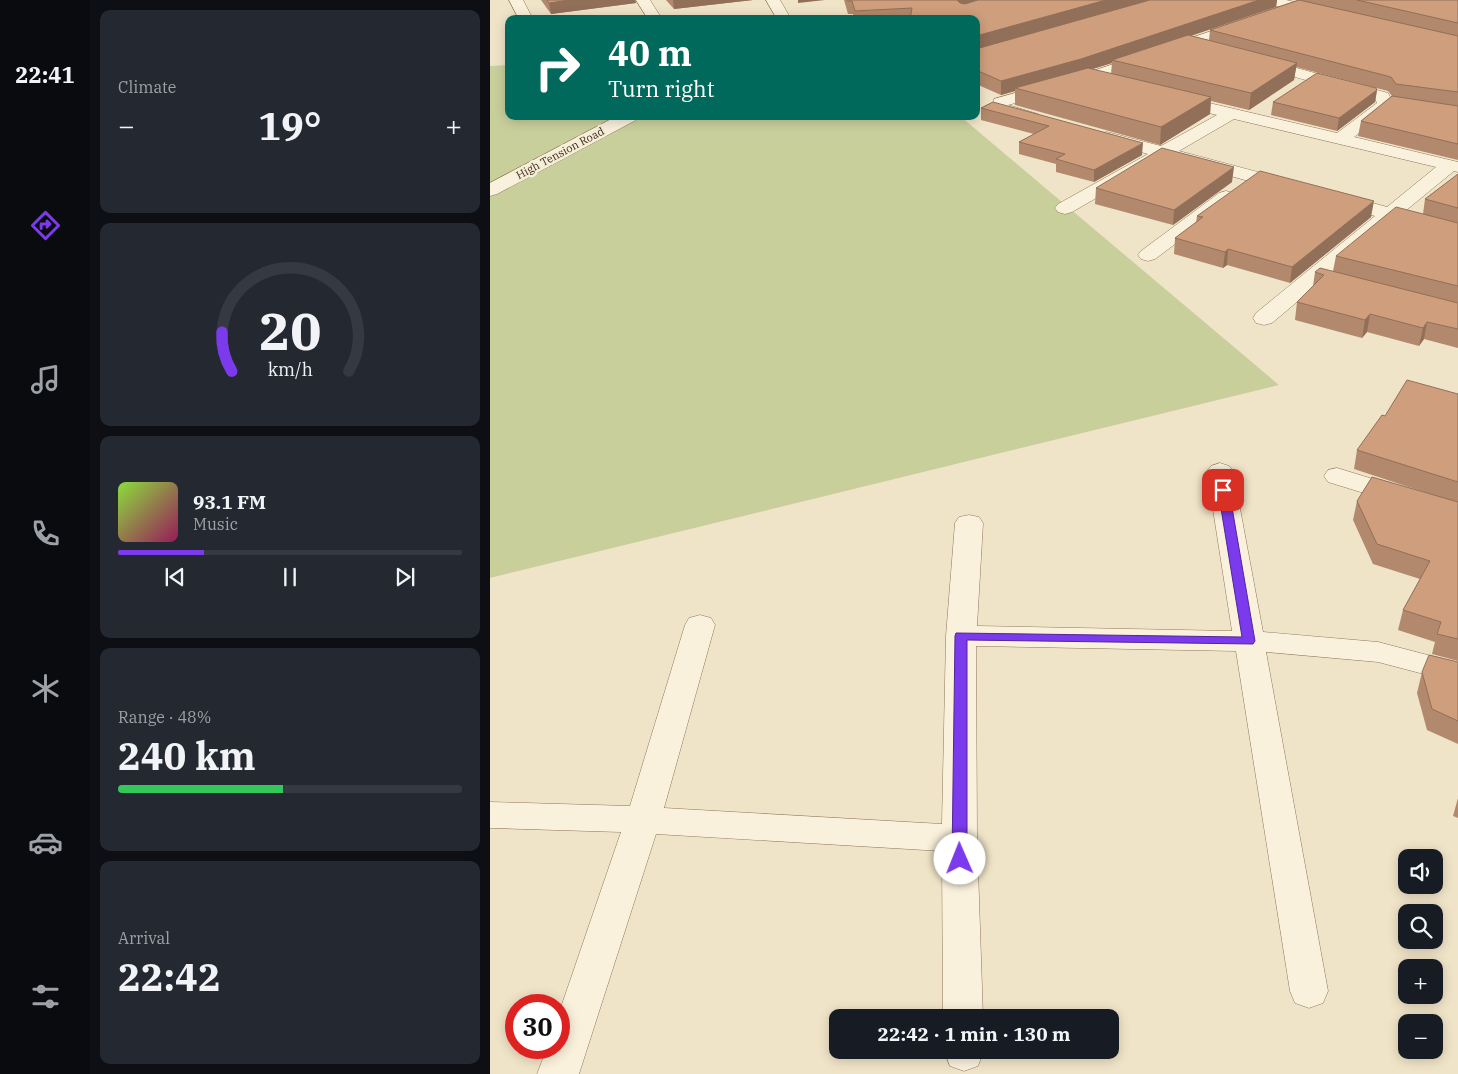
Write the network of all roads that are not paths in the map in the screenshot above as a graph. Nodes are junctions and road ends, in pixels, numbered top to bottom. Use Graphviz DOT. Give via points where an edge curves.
graph roads {
  1 [pos="516,0"];
  2 [pos="642,0"];
  3 [pos="774,0"];
  4 [pos="1268,0"];
  5 [pos="1326,0"];
  6 [pos="1303,7"];
  7 [pos="524,15"];
  8 [pos="652,15"];
  9 [pos="782,15"];
  10 [pos="1335,15"];
  11 [pos="1186,44"];
  12 [pos="1213,51"];
  13 [pos="1240,58"];
  14 [pos="1087,78"];
  15 [pos="1313,78"];
  16 [pos="1116,86"];
  17 [pos="1297,88"];
  18 [pos="1164,97"];
  19 [pos="1386,104"];
  20 [pos="1404,107"];
  21 [pos="1266,108"];
  22 [pos="1231,114"];
  23 [pos="1251,118"];
  24 [pos="592,120"];
  25 [pos="622,120"];
  26 [pos="1047,122"];
  27 [pos="1093,134"];
  28 [pos="1340,139"];
  29 [pos="1166,152"];
  30 [pos="1454,167"];
  31 [pos="490,174"];
  32 [pos="1254,177"];
  33 [pos="490,190"];
  34 [pos="1065,208"];
  35 [pos="1391,214"];
  36 [pos="1458,232"];
  37 [pos="1148,255"];
  38 [pos="1312,276"];
  39 [pos="1340,283"];
  40 [pos="1264,318"];
  41 [pos="1220,471"];
  42 [pos="1337,476"];
  43 [pos="1458,514"];
  44 [pos="969,523"];
  45 [pos="700,625"];
  46 [pos="961,636"];
  47 [pos="1249,641"];
  48 [pos="1458,673"];
  49 [pos="490,814"];
  50 [pos="643,820"];
  51 [pos="959,839"];
  52 [pos="1309,990"];
  53 [pos="963,1009"];
  54 [pos="558,1074"];
  1 -- 7 [label="street"];
  2 -- 8 [label="street"];
  3 -- 9 [label="street"];
  4 -- 6 [label="street"];
  5 -- 6 [label="street"];
  6 -- 10 [label="street"];
  6 -- 11 [label="street"];
  11 -- 12 [label="street"];
  11 -- 14 [label="street"];
  13 -- 15 [label="street"];
  14 -- 16 [label="street"];
  14 -- 26 [label="street" via="1000,102 1000,108"];
  15 -- 17 [label="street"];
  15 -- 19 [label="street" via="1382,96"];
  18 -- 22 [label="street"];
  19 -- 20 [label="street"];
  19 -- 28 [label="street"];
  21 -- 23 [label="street"];
  22 -- 23 [label="street"];
  22 -- 29 [label="street"];
  23 -- 28 [label="street"];
  24 -- 31 [label="street, High Tension Road"];
  25 -- 33 [label="street, High Tension Road"];
  27 -- 29 [label="street"];
  28 -- 30 [label="street"];
  29 -- 32 [label="street"];
  29 -- 34 [label="street"];
  30 -- 35 [label="street"];
  32 -- 35 [label="street"];
  32 -- 37 [label="street"];
  35 -- 36 [label="street"];
  35 -- 38 [label="street"];
  38 -- 39 [label="street"];
  38 -- 40 [label="street"];
  41 -- 47 [label="street"];
  42 -- 43 [label="street"];
  44 -- 46 [label="street"];
  45 -- 50 [label="street"];
  46 -- 47 [label="street"];
  46 -- 51 [label="street"];
  47 -- 48 [label="street" via="1378,652"];
  47 -- 52 [label="street"];
  49 -- 50 [label="street"];
  50 -- 51 [label="street"];
  50 -- 54 [label="street"];
  51 -- 53 [label="street"];
}
